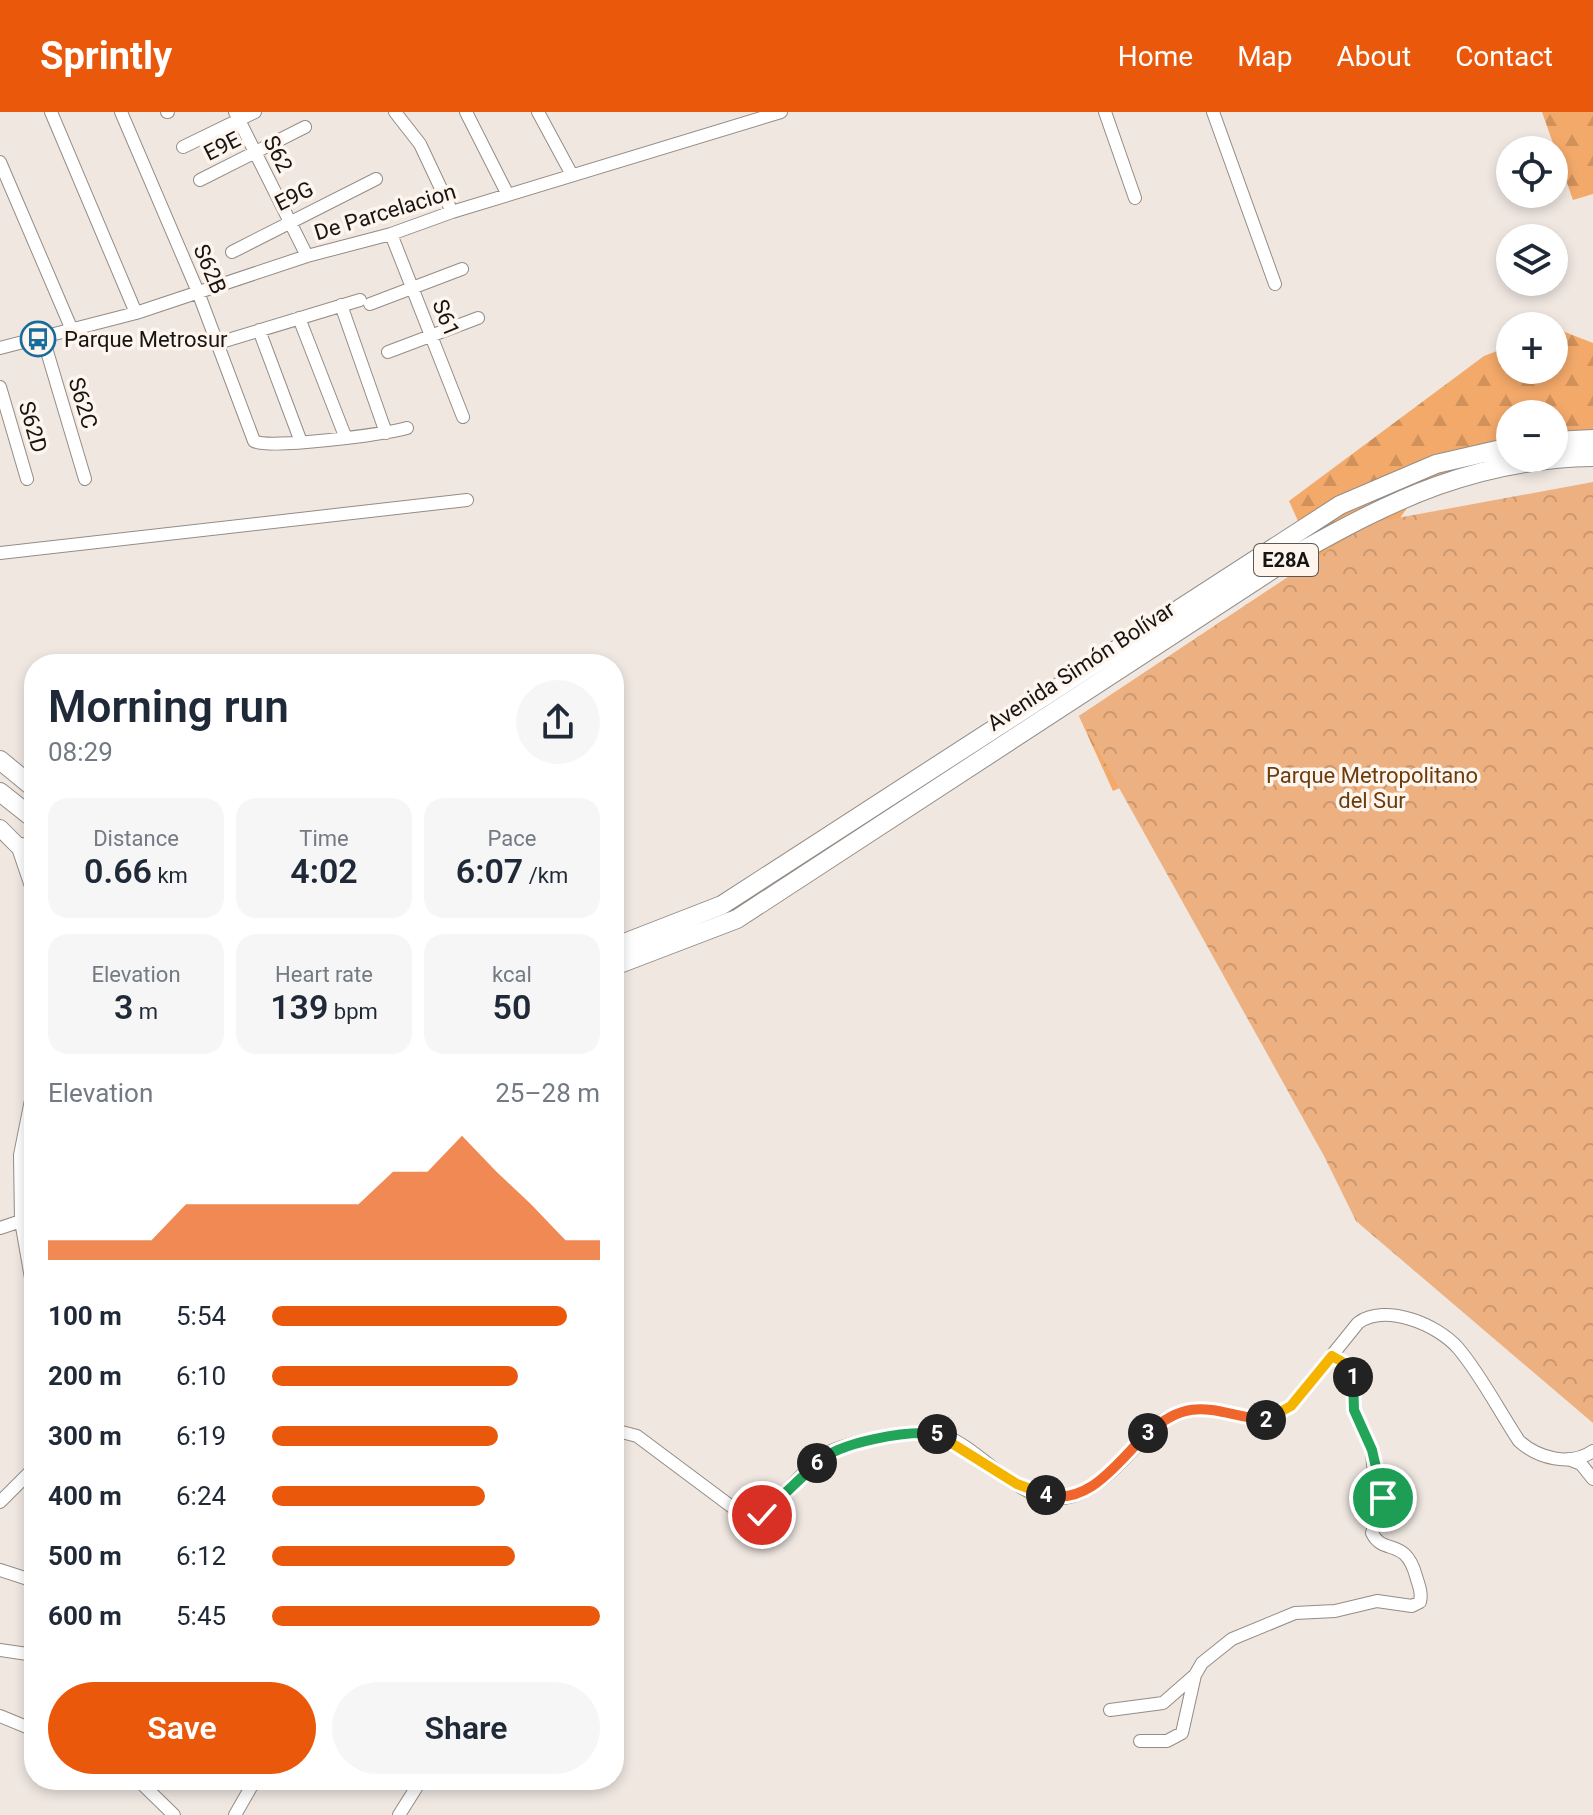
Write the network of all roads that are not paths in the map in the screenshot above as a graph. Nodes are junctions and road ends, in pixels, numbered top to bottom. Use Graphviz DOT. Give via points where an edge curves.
graph roads {
  1 [pos="51,112"];
  2 [pos="121,112"];
  3 [pos="255,112"];
  4 [pos="395,112"];
  5 [pos="466,112"];
  6 [pos="538,112"];
  7 [pos="781,112"];
  8 [pos="1105,112"];
  9 [pos="1213,112"];
  10 [pos="237,116"];
  11 [pos="305,127"];
  12 [pos="183,147"];
  13 [pos="254,152"];
  14 [pos="0,162"];
  15 [pos="572,175"];
  16 [pos="376,179"];
  17 [pos="200,180"];
  18 [pos="508,195"];
  19 [pos="1135,198"];
  20 [pos="452,212"];
  21 [pos="289,220"];
  22 [pos="391,234"];
  23 [pos="232,252"];
  24 [pos="307,256"];
  25 [pos="462,269"];
  26 [pos="1275,284"];
  27 [pos="412,288"];
  28 [pos="198,292"];
  29 [pos="341,305"];
  30 [pos="136,313"];
  31 [pos="299,318"];
  32 [pos="478,318"];
  33 [pos="72,330"];
  34 [pos="259,330"];
  35 [pos="431,336"];
  36 [pos="43,338"];
  37 [pos="218,343"];
  38 [pos="0,348"];
  39 [pos="388,352"];
  40 [pos="0,387"];
  41 [pos="463,417"];
  42 [pos="407,428"];
  43 [pos="386,433"];
  44 [pos="345,436"];
  45 [pos="1593,439"];
  46 [pos="1568,440"];
  47 [pos="301,442"];
  48 [pos="1496,450"];
  49 [pos="1593,457"];
  50 [pos="27,479"];
  51 [pos="85,479"];
  52 [pos="467,500"];
  53 [pos="0,553"];
  54 [pos="1007,733"];
  55 [pos="0,760"];
  56 [pos="24,780"];
  57 [pos="0,792"];
  58 [pos="24,811"];
  59 [pos="0,828"];
  60 [pos="24,846"];
  61 [pos="624,943"];
  62 [pos="624,962"];
  63 [pos="24,1135"];
  64 [pos="21,1221"];
  65 [pos="0,1228"];
  66 [pos="24,1238"];
  67 [pos="1332,1356"];
  68 [pos="624,1433"];
  69 [pos="1593,1451"];
  70 [pos="1568,1459"];
  71 [pos="24,1478"];
  72 [pos="1593,1479"];
  73 [pos="0,1502"];
  74 [pos="0,1570"];
  75 [pos="24,1578"];
  76 [pos="0,1650"];
  77 [pos="24,1654"];
  78 [pos="1195,1675"];
  79 [pos="1110,1710"];
  80 [pos="0,1716"];
  81 [pos="24,1726"];
  82 [pos="1140,1741"];
  83 [pos="148,1790"];
  84 [pos="249,1790"];
  85 [pos="415,1790"];
  86 [pos="174,1815"];
  87 [pos="235,1815"];
  88 [pos="399,1815"];
  1 -- 30 [label="street"];
  2 -- 28 [label="street, S62B"];
  3 -- 10 [label="street"];
  4 -- 20 [label="street" via="420,144"];
  5 -- 18 [label="street"];
  6 -- 15 [label="street"];
  7 -- 15 [label="street, De Parcelacion"];
  8 -- 19 [label="street"];
  9 -- 26 [label="street"];
  10 -- 12 [label="street"];
  10 -- 13 [label="street, S62"];
  11 -- 13 [label="street, E9E"];
  13 -- 17 [label="street, E9E"];
  13 -- 21 [label="street, S62"];
  14 -- 33 [label="street"];
  15 -- 18 [label="street, De Parcelacion"];
  16 -- 21 [label="street, E9G"];
  18 -- 20 [label="street, De Parcelacion"];
  20 -- 22 [label="street, De Parcelacion"];
  21 -- 23 [label="street, E9G"];
  21 -- 24 [label="street, S62"];
  22 -- 24 [label="street, De Parcelacion"];
  22 -- 27 [label="street, S61"];
  24 -- 28 [label="street, De Parcelacion"];
  25 -- 27 [label="street"];
  27 -- 29 [label="street"];
  27 -- 35 [label="street, S61"];
  28 -- 30 [label="street, De Parcelacion"];
  28 -- 37 [label="street, S62B"];
  29 -- 31 [label="street"];
  29 -- 43 [label="street"];
  30 -- 33 [label="street, De Parcelacion"];
  31 -- 34 [label="street"];
  31 -- 44 [label="street"];
  32 -- 35 [label="street"];
  33 -- 36 [label="street, De Parcelacion"];
  34 -- 37 [label="street"];
  34 -- 47 [label="street"];
  35 -- 39 [label="street"];
  35 -- 41 [label="street, S61"];
  36 -- 38 [label="street, De Parcelacion"];
  36 -- 51 [label="street, S62C"];
  37 -- 47 [label="street, S62B" via="257,444"];
  40 -- 50 [label="street, S62D"];
  42 -- 43 [label="street"];
  43 -- 44 [label="street"];
  44 -- 47 [label="street"];
  45 -- 46 [label="highway"];
  48 -- 54 [label="highway, Avenida Simón Bolívar / E28A" via="1436,464 1340,505"];
  49 -- 54 [label="highway, Avenida Simón Bolívar / E28A" via="1543,459 1472,472 1366,514"];
  52 -- 53 [label="street"];
  54 -- 61 [label="highway, Avenida Simón Bolívar / E28A" via="722,905"];
  54 -- 62 [label="highway, Avenida Simón Bolívar / E28A" via="737,919"];
  55 -- 56 [label="highway"];
  57 -- 58 [label="highway"];
  59 -- 60 [label="main road"];
  63 -- 64 [label="street"];
  64 -- 65 [label="street"];
  64 -- 66 [label="street"];
  67 -- 68 [label="street" via="1280,1415 1267,1420 1203,1407 1175,1413 1092,1487 1060,1498 1017,1484 945,1436 919,1433 828,1453 757,1518 744,1516 637,1436"];
  67 -- 70 [label="street" via="1358,1323 1372,1315 1385,1312 1421,1325 1457,1346 1531,1452"];
  67 -- 78 [label="street" via="1352,1370 1354,1410 1383,1492 1372,1533 1412,1560 1420,1602 1412,1606 1377,1601 1295,1613 1232,1639"];
  69 -- 70 [label="street"];
  70 -- 72 [label="street" via="1581,1464"];
  71 -- 73 [label="street"];
  74 -- 75 [label="street"];
  76 -- 77 [label="street"];
  78 -- 79 [label="street" via="1163,1703"];
  78 -- 82 [label="street" via="1182,1733 1167,1741"];
  80 -- 81 [label="street"];
  83 -- 86 [label="street"];
  84 -- 87 [label="street"];
  85 -- 88 [label="street"];
}
